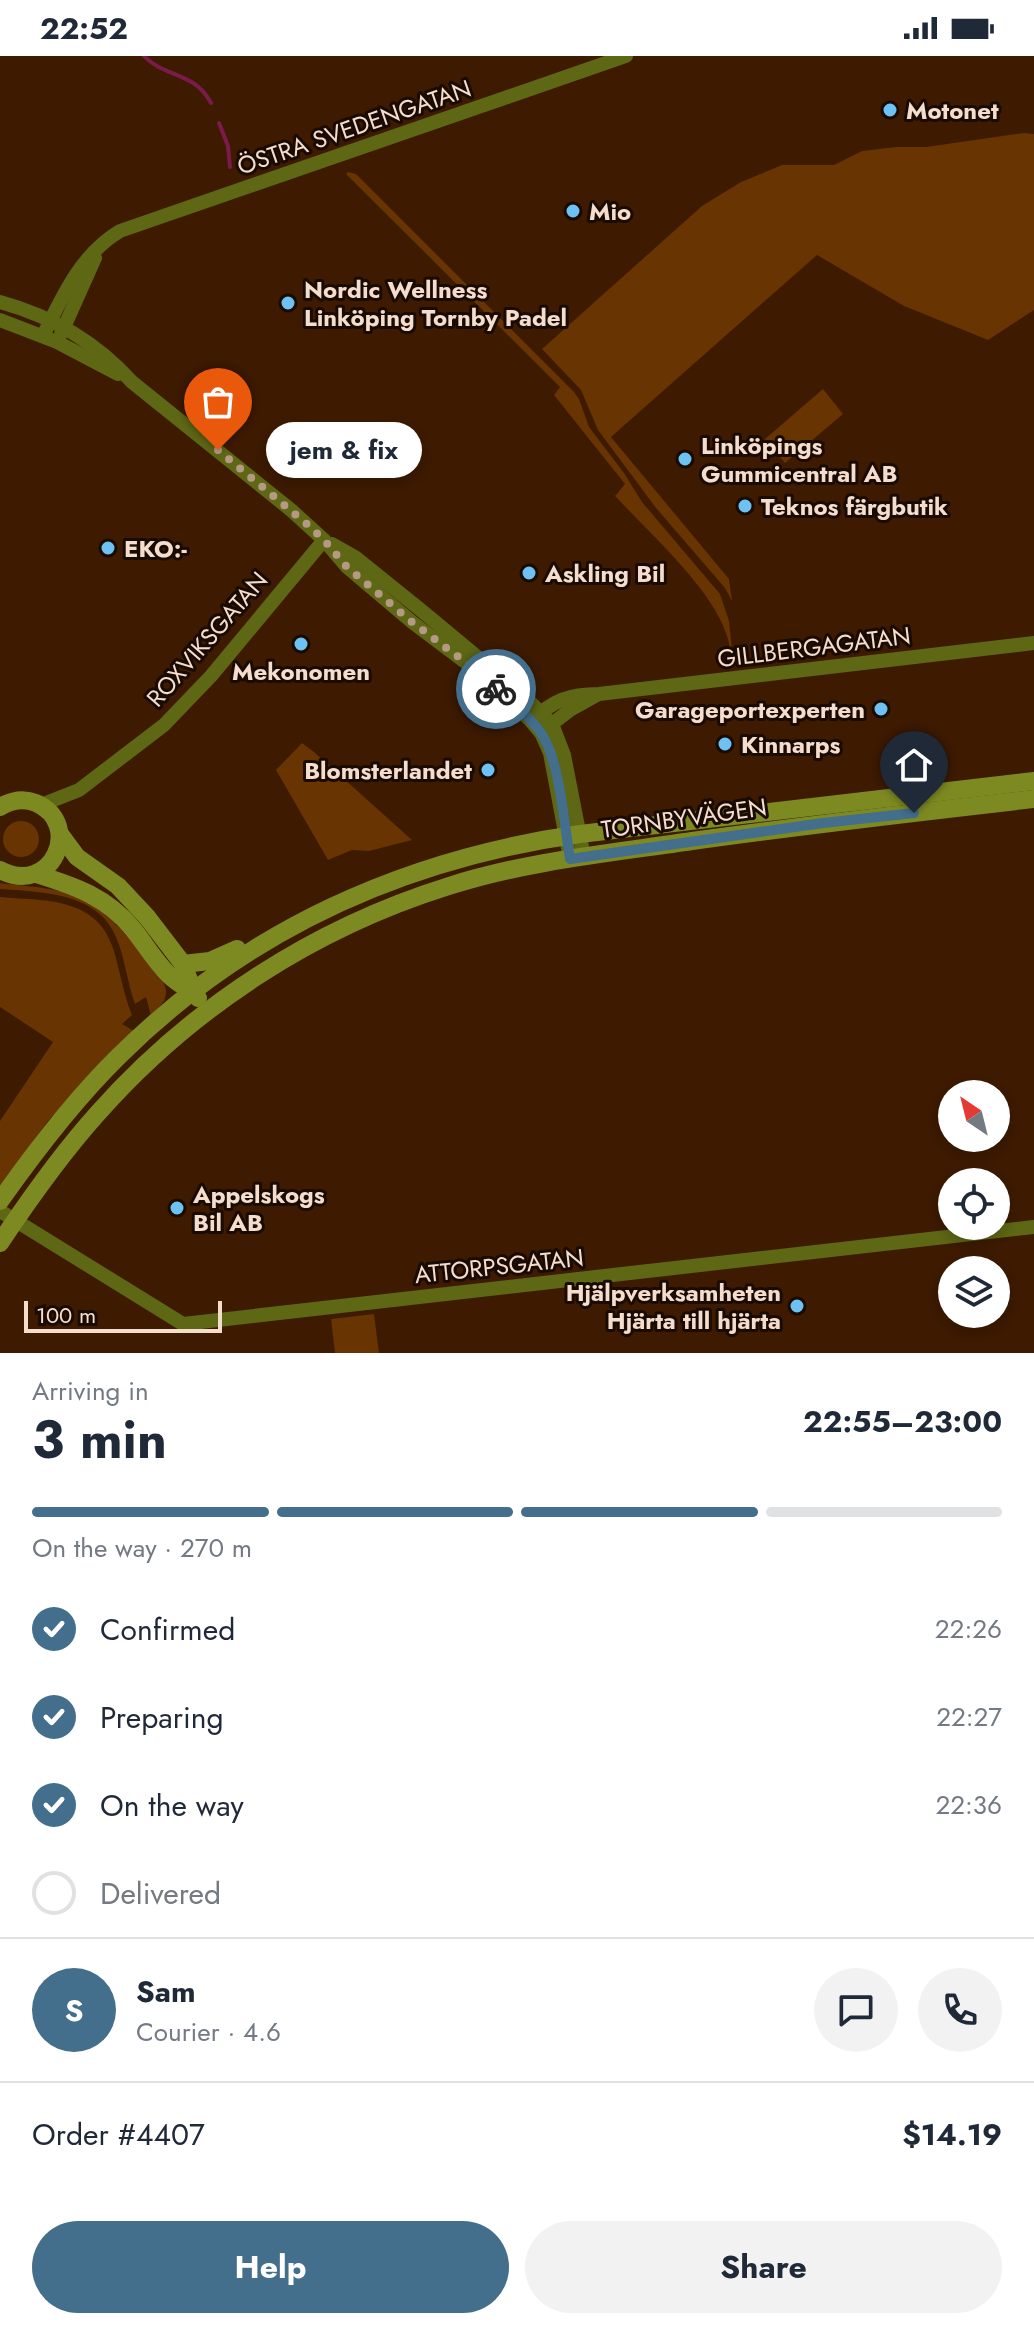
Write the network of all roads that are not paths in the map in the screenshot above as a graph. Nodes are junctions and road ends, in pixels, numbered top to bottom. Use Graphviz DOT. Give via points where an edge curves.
graph roads {
  1 [pos="626,56"];
  2 [pos="0,302"];
  3 [pos="0,320"];
  4 [pos="53,332"];
  5 [pos="324,540"];
  6 [pos="1034,643"];
  7 [pos="541,722"];
  8 [pos="1034,781"];
  9 [pos="79,790"];
  10 [pos="1034,799"];
  11 [pos="6,803"];
  12 [pos="41,805"];
  13 [pos="58,829"];
  14 [pos="573,835"];
  15 [pos="577,858"];
  16 [pos="0,871"];
  17 [pos="36,874"];
  18 [pos="302,921"];
  19 [pos="183,964"];
  20 [pos="193,991"];
  21 [pos="208,1010"];
  22 [pos="0,1201"];
  23 [pos="7,1216"];
  24 [pos="1034,1227"];
  25 [pos="0,1243"];
  1 -- 4 [label="street, ÖSTRA SVEDENGATAN" via="111,237 99,246"];
  2 -- 4 [label="street" via="21,308"];
  3 -- 4 [label="street"];
  4 -- 5 [label="street" via="114,362"];
  5 -- 7 [label="street" via="355,557"];
  5 -- 9 [label="street, ROXVIKSGATAN" via="184,707"];
  6 -- 7 [label="street, GILLBERGAGATAN" via="599,694"];
  7 -- 14 [label="street" via="564,755"];
  8 -- 14 [label="main road, TORNBYVÄGEN"];
  9 -- 12 [label="street, ROXVIKSGATAN"];
  9 -- 13 [label="street, ROXVIKSGATAN"];
  10 -- 15 [label="main road, TORNBYVÄGEN"];
  11 -- 12 [label="main road"];
  12 -- 13 [label="main road"];
  13 -- 17 [label="main road" via="55,857"];
  13 -- 19 [label="main road" via="77,857 133,901"];
  14 -- 15 [label="street"];
  14 -- 18 [label="main road, TORNBYVÄGEN" via="507,845 442,863 361,892"];
  15 -- 21 [label="main road, TORNBYVÄGEN" via="450,885 372,914 293,954"];
  16 -- 17 [label="main road" via="22,877"];
  17 -- 20 [label="main road" via="106,902 170,976"];
  18 -- 19 [label="main road" via="210,961"];
  18 -- 20 [label="main road, TORNBYVÄGEN"];
  19 -- 20 [label="main road"];
  20 -- 21 [label="main road"];
  20 -- 22 [label="main road, TORNBYVÄGEN" via="95,1080"];
  21 -- 23 [label="main road, TORNBYVÄGEN" via="107,1103"];
  23 -- 24 [label="street, ATTORPSGATAN" via="183,1324"];
  23 -- 25 [label="main road, TORNBYVÄGEN"];
}
